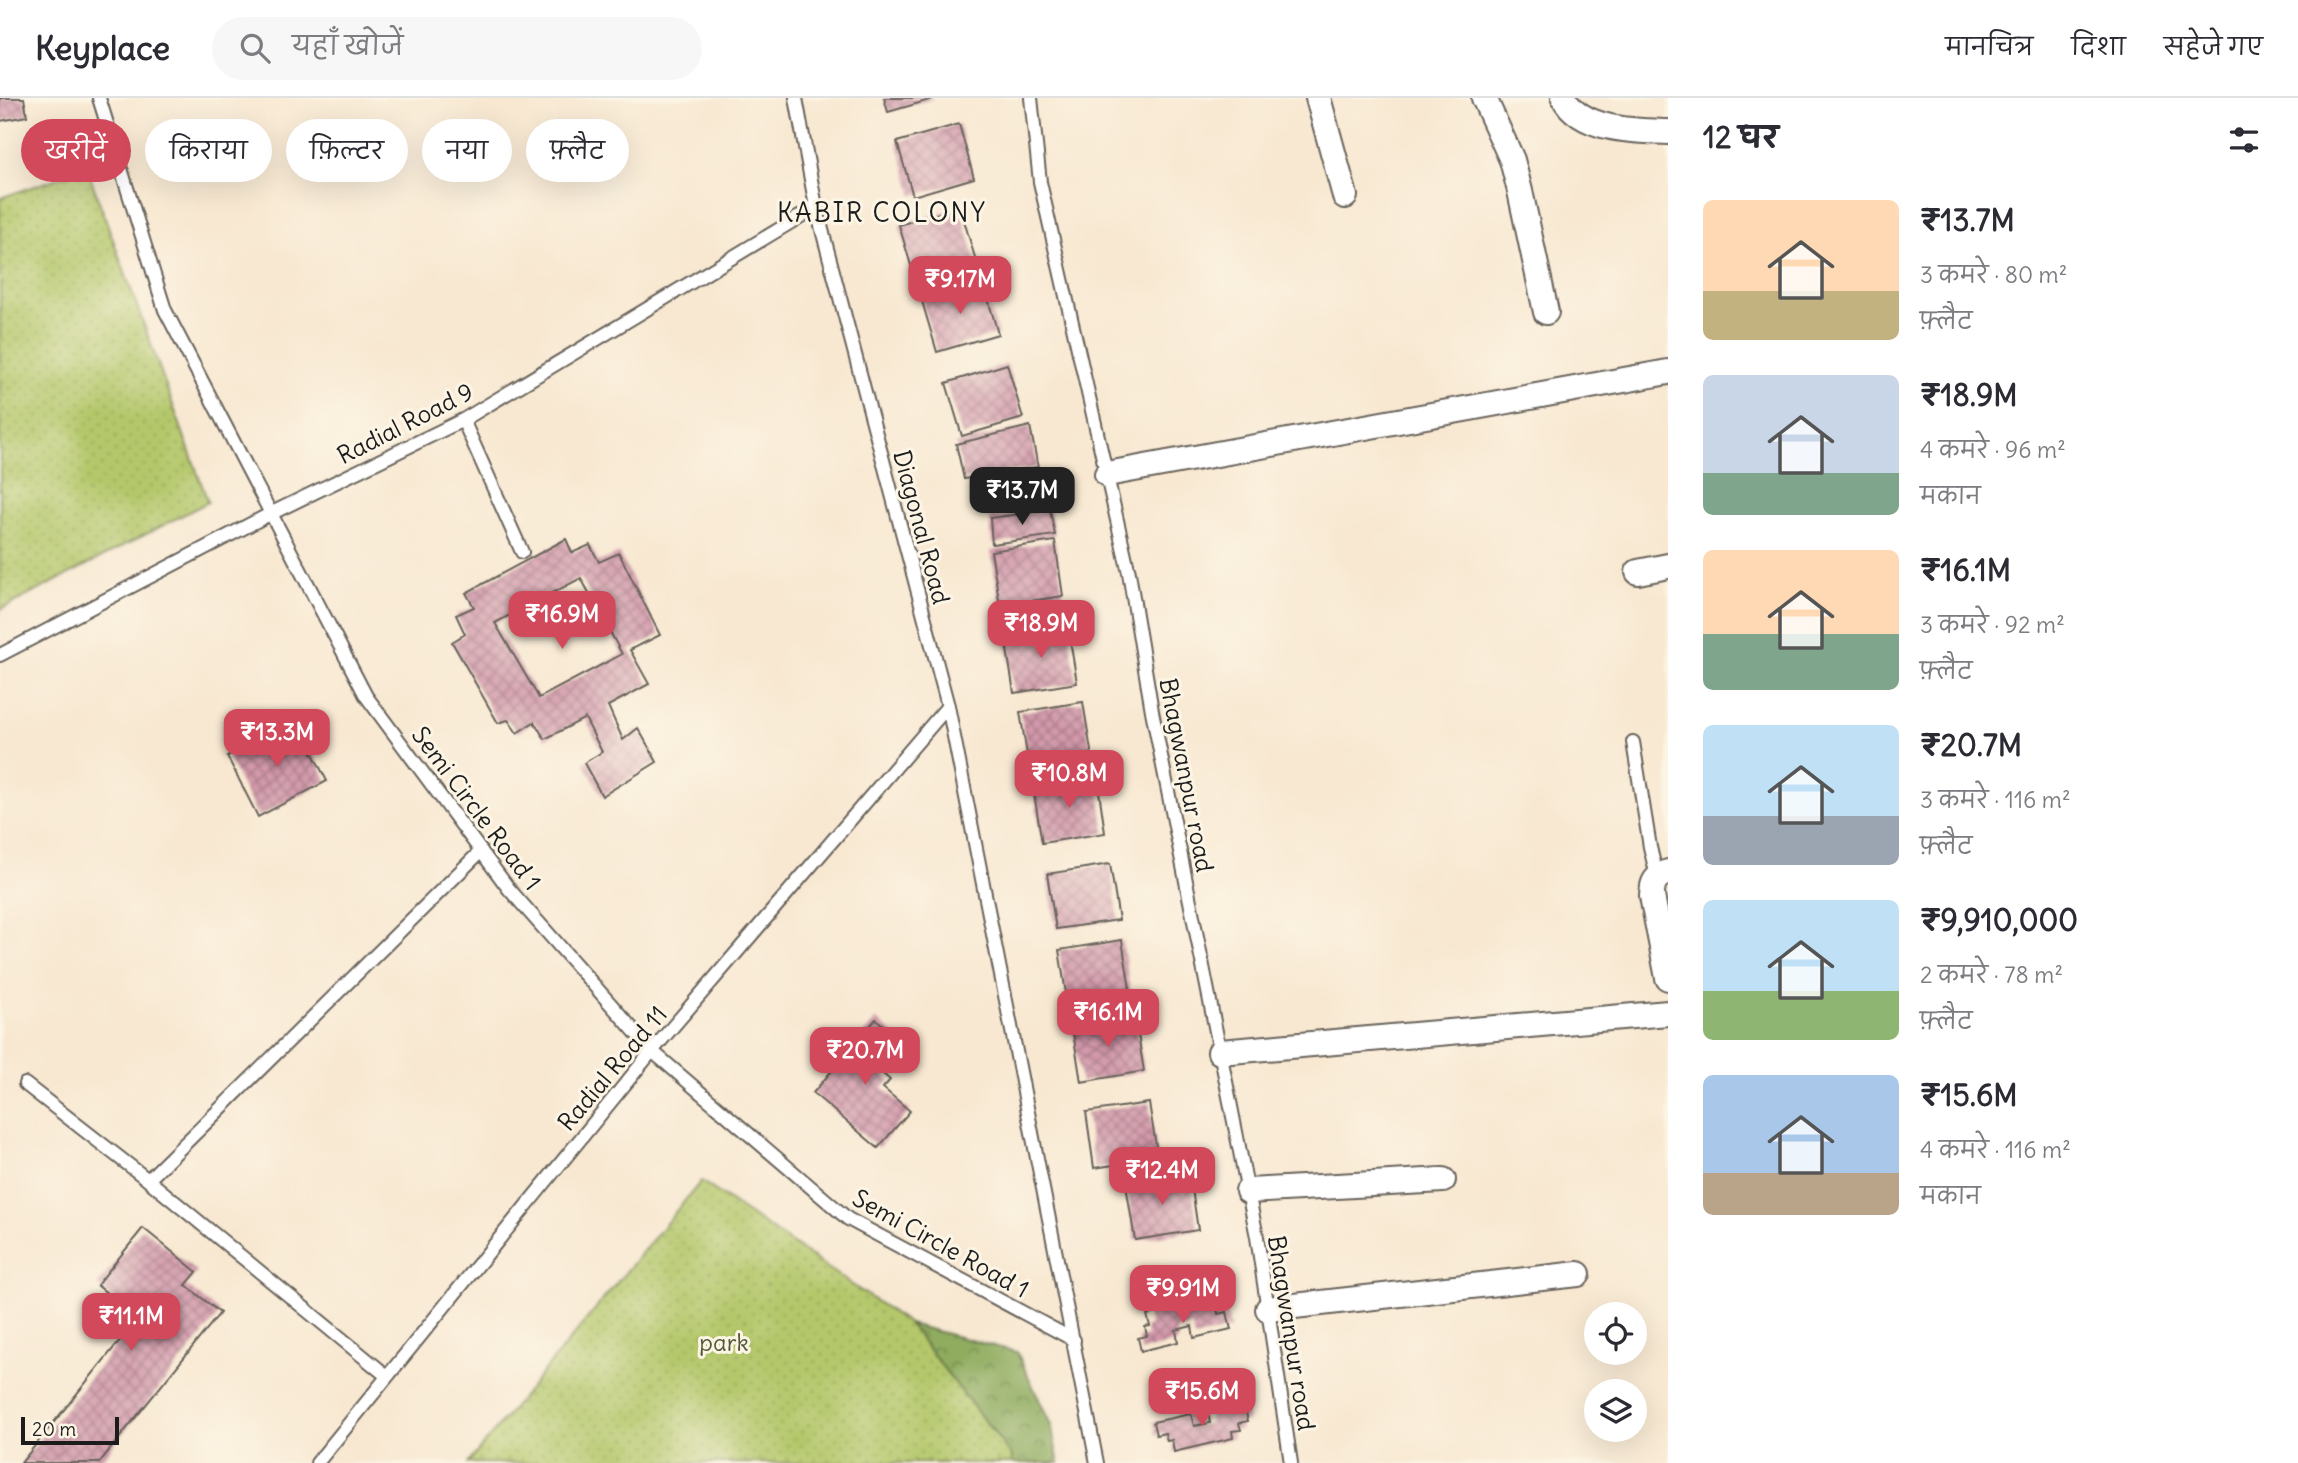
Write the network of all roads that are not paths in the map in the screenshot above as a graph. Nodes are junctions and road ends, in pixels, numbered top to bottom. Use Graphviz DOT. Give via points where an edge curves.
graph roads {
  1 [pos="99,98"];
  2 [pos="796,98"];
  3 [pos="1031,98"];
  4 [pos="1318,98"];
  5 [pos="1484,98"];
  6 [pos="1564,98"];
  7 [pos="1668,132"];
  8 [pos="1345,196"];
  9 [pos="816,207"];
  10 [pos="1546,312"];
  11 [pos="1668,372"];
  12 [pos="463,420"];
  13 [pos="1107,474"];
  14 [pos="270,514"];
  15 [pos="522,552"];
  16 [pos="1668,566"];
  17 [pos="1638,572"];
  18 [pos="0,655"];
  19 [pos="948,706"];
  20 [pos="1633,742"];
  21 [pos="481,851"];
  22 [pos="1662,874"];
  23 [pos="1668,978"];
  24 [pos="1668,1013"];
  25 [pos="652,1051"];
  26 [pos="1220,1052"];
  27 [pos="25,1084"];
  28 [pos="1443,1180"];
  29 [pos="148,1181"];
  30 [pos="1248,1191"];
  31 [pos="1578,1274"];
  32 [pos="1268,1309"];
  33 [pos="1074,1340"];
  34 [pos="387,1376"];
  35 [pos="317,1463"];
  36 [pos="1097,1463"];
  37 [pos="1291,1463"];
  1 -- 14 [label="lane, Semi Circle Road 1" via="165,310"];
  2 -- 9 [label="lane, Diagonal Road"];
  3 -- 13 [label="lane, Bhagwanpur road" via="1040,182"];
  4 -- 8 [label="street"];
  5 -- 10 [label="street" via="1512,160"];
  6 -- 7 [label="street" via="1569,107 1593,121"];
  9 -- 12 [label="lane, Radial Road 9"];
  9 -- 19 [label="lane, Diagonal Road"];
  11 -- 13 [label="street"];
  12 -- 14 [label="lane, Radial Road 9"];
  12 -- 15 [label="lane"];
  13 -- 26 [label="lane, Bhagwanpur road"];
  14 -- 18 [label="lane, Radial Road 9"];
  14 -- 21 [label="lane, Semi Circle Road 1" via="366,696"];
  16 -- 17 [label="street"];
  19 -- 25 [label="lane, Radial Road 11"];
  19 -- 33 [label="lane, Diagonal Road"];
  20 -- 22 [label="lane" via="1650,847"];
  21 -- 25 [label="lane, Semi Circle Road 1"];
  21 -- 29 [label="lane"];
  22 -- 23 [label="street" via="1652,884 1652,896"];
  24 -- 26 [label="street"];
  25 -- 33 [label="lane, Semi Circle Road 1" via="848,1219"];
  25 -- 34 [label="lane, Radial Road 11"];
  26 -- 30 [label="lane, Bhagwanpur road"];
  27 -- 29 [label="lane"];
  28 -- 30 [label="street"];
  29 -- 34 [label="lane"];
  30 -- 32 [label="lane, Bhagwanpur road"];
  31 -- 32 [label="street"];
  32 -- 37 [label="lane, Bhagwanpur road"];
  33 -- 36 [label="lane, Diagonal Road"];
  34 -- 35 [label="lane, Radial Road 11"];
}
